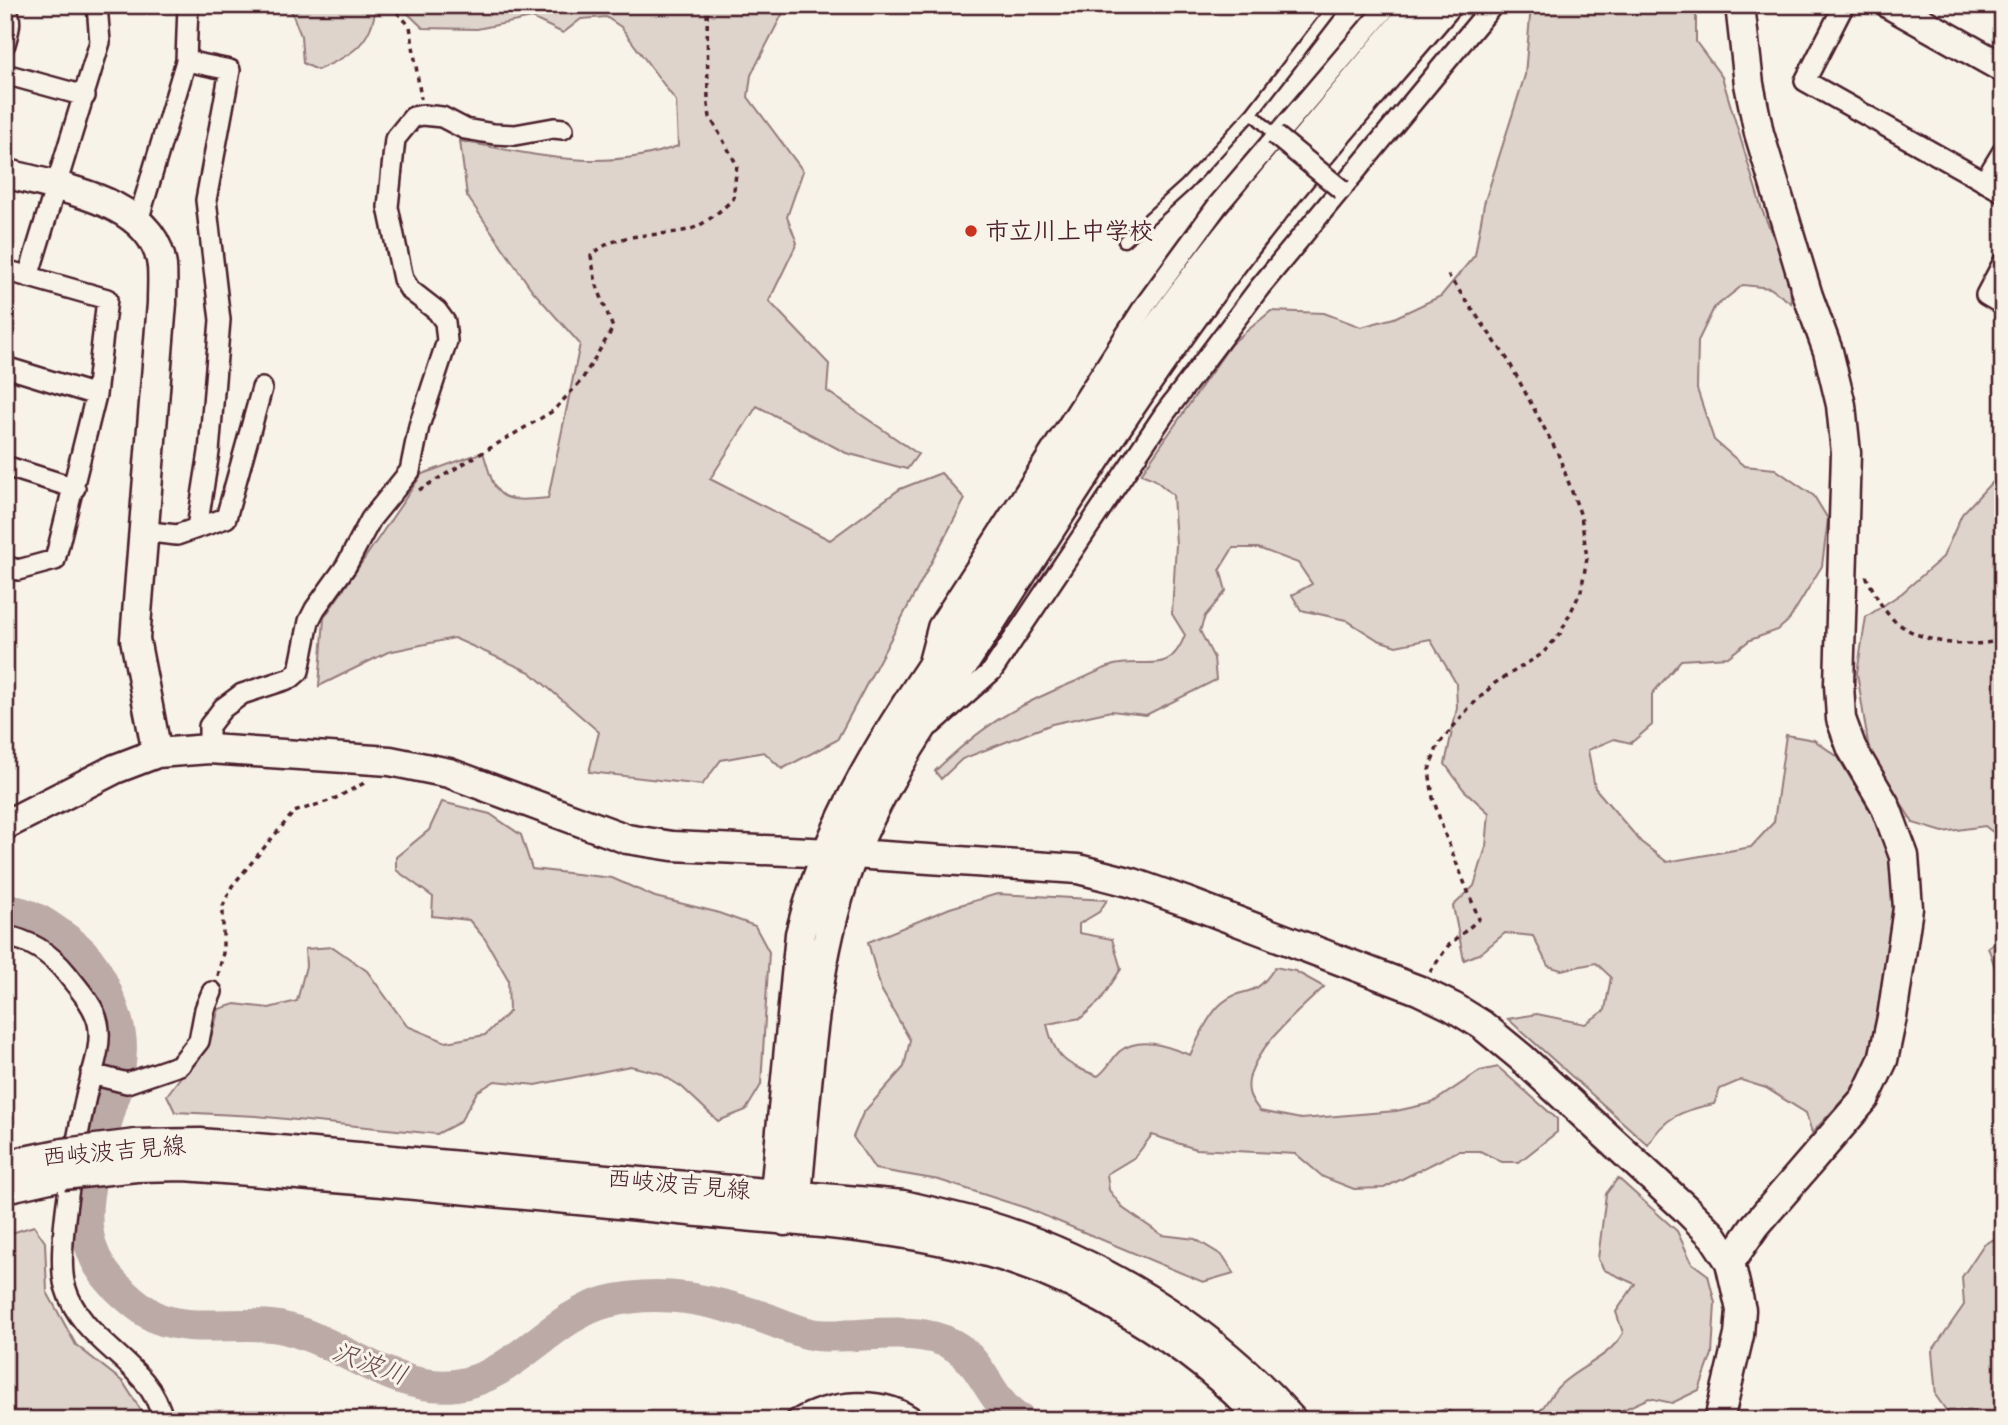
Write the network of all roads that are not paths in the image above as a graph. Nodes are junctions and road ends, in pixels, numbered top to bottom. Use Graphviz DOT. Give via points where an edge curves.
graph roads {
  1 [pos="97,5"];
  2 [pos="188,5"];
  3 [pos="1335,5"];
  4 [pos="1388,5"];
  5 [pos="1419,5"];
  6 [pos="1447,5"];
  7 [pos="1493,5"];
  8 [pos="1740,5"];
  9 [pos="1844,5"];
  10 [pos="1891,5"];
  11 [pos="5,6"];
  12 [pos="5,44"];
  13 [pos="186,61"];
  14 [pos="2003,68"];
  15 [pos="5,74"];
  16 [pos="85,96"];
  17 [pos="1252,113"];
  18 [pos="563,130"];
  19 [pos="1275,135"];
  20 [pos="2003,151"];
  21 [pos="5,173"];
  22 [pos="1984,182"];
  23 [pos="55,188"];
  24 [pos="1342,190"];
  25 [pos="2003,192"];
  26 [pos="138,221"];
  27 [pos="1124,241"];
  28 [pos="2003,263"];
  29 [pos="5,270"];
  30 [pos="29,276"];
  31 [pos="2003,305"];
  32 [pos="5,368"];
  33 [pos="262,388"];
  34 [pos="96,395"];
  35 [pos="5,466"];
  36 [pos="75,488"];
  37 [pos="197,528"];
  38 [pos="141,531"];
  39 [pos="5,566"];
  40 [pos="925,678"];
  41 [pos="920,735"];
  42 [pos="209,749"];
  43 [pos="157,753"];
  44 [pos="5,825"];
  45 [pos="840,853"];
  46 [pos="5,936"];
  47 [pos="212,992"];
  48 [pos="96,1075"];
  49 [pos="136,1156"];
  50 [pos="5,1164"];
  51 [pos="64,1164"];
  52 [pos="5,1188"];
  53 [pos="786,1193"];
  54 [pos="785,1221"];
  55 [pos="1730,1262"];
  56 [pos="163,1420"];
  57 [pos="796,1420"];
  58 [pos="916,1420"];
  59 [pos="1262,1420"];
  60 [pos="1292,1420"];
  61 [pos="1719,1420"];
  1 -- 16 [label="street" via="100,42"];
  2 -- 13 [label="street"];
  3 -- 17 [label="lane"];
  4 -- 19 [label="street"];
  5 -- 40 [label="street" via="1242,216 1174,306 1120,380"];
  6 -- 41 [label="street" via="1276,208 1187,325 1110,436"];
  7 -- 24 [label="street"];
  8 -- 55 [label="street" via="1759,133 1841,405 1846,453 1839,672 1842,719 1852,749 1885,805 1904,856 1908,908 1883,1060 1865,1098 1755,1226"];
  9 -- 22 [label="street" via="1805,81"];
  10 -- 14 [label="street"];
  11 -- 12 [label="street" via="10,14"];
  13 -- 26 [label="street"];
  13 -- 37 [label="street" via="230,70 206,200 220,320 209,452"];
  15 -- 16 [label="street"];
  16 -- 23 [label="street"];
  17 -- 19 [label="lane"];
  17 -- 27 [label="lane" via="1186,185"];
  18 -- 42 [label="street" via="494,134 423,115 413,117 395,139 388,207 403,279 445,322 447,341 419,426 410,471 371,519 346,566 315,609 299,671 242,694 223,708 209,726"];
  19 -- 24 [label="street, bridge"];
  19 -- 40 [label="street" via="1145,305 938,626"];
  20 -- 22 [label="street"];
  21 -- 23 [label="street"];
  22 -- 25 [label="street"];
  23 -- 26 [label="street" via="107,203"];
  23 -- 30 [label="street"];
  24 -- 41 [label="street" via="1260,287 1165,413 992,671"];
  26 -- 38 [label="street" via="162,264"];
  28 -- 31 [label="street" via="1986,295"];
  29 -- 30 [label="street"];
  30 -- 34 [label="street" via="107,299"];
  32 -- 34 [label="street"];
  33 -- 37 [label="street" via="226,518"];
  34 -- 36 [label="street"];
  35 -- 36 [label="street"];
  36 -- 39 [label="street" via="55,560 18,570"];
  37 -- 38 [label="street" via="177,534"];
  38 -- 43 [label="street" via="135,639"];
  40 -- 45 [label="street" via="880,743 845,807"];
  41 -- 45 [label="street"];
  42 -- 43 [label="street"];
  42 -- 45 [label="street" via="390,761 449,773 628,839 671,846"];
  43 -- 44 [label="street" via="115,769"];
  45 -- 53 [label="street" via="800,934"];
  45 -- 55 [label="street" via="1078,869 1187,902 1418,990 1482,1025 1522,1058 1686,1209 1713,1236"];
  46 -- 48 [label="street" via="35,945 60,965 85,997 98,1023"];
  47 -- 48 [label="street" via="199,1041 180,1065 127,1083"];
  48 -- 56 [label="street" via="79,1125 62,1257 64,1282 72,1310 153,1389"];
  49 -- 51 [label="street, 西岐波吉見線, bridge"];
  49 -- 53 [label="street, 西岐波吉見線" via="200,1143"];
  49 -- 54 [label="street, 西岐波吉見線" via="185,1166"];
  50 -- 51 [label="street, 西岐波吉見線"];
  51 -- 52 [label="street, 西岐波吉見線"];
  53 -- 54 [label="street"];
  53 -- 60 [label="street, 西岐波吉見線" via="903,1205 982,1224 1088,1267 1177,1319 1233,1362"];
  54 -- 59 [label="street, 西岐波吉見線" via="895,1233 978,1249 1057,1278 1122,1310 1178,1346"];
  55 -- 61 [label="street" via="1741,1310"];
  57 -- 58 [label="street" via="832,1405 855,1403 888,1406"];
}
